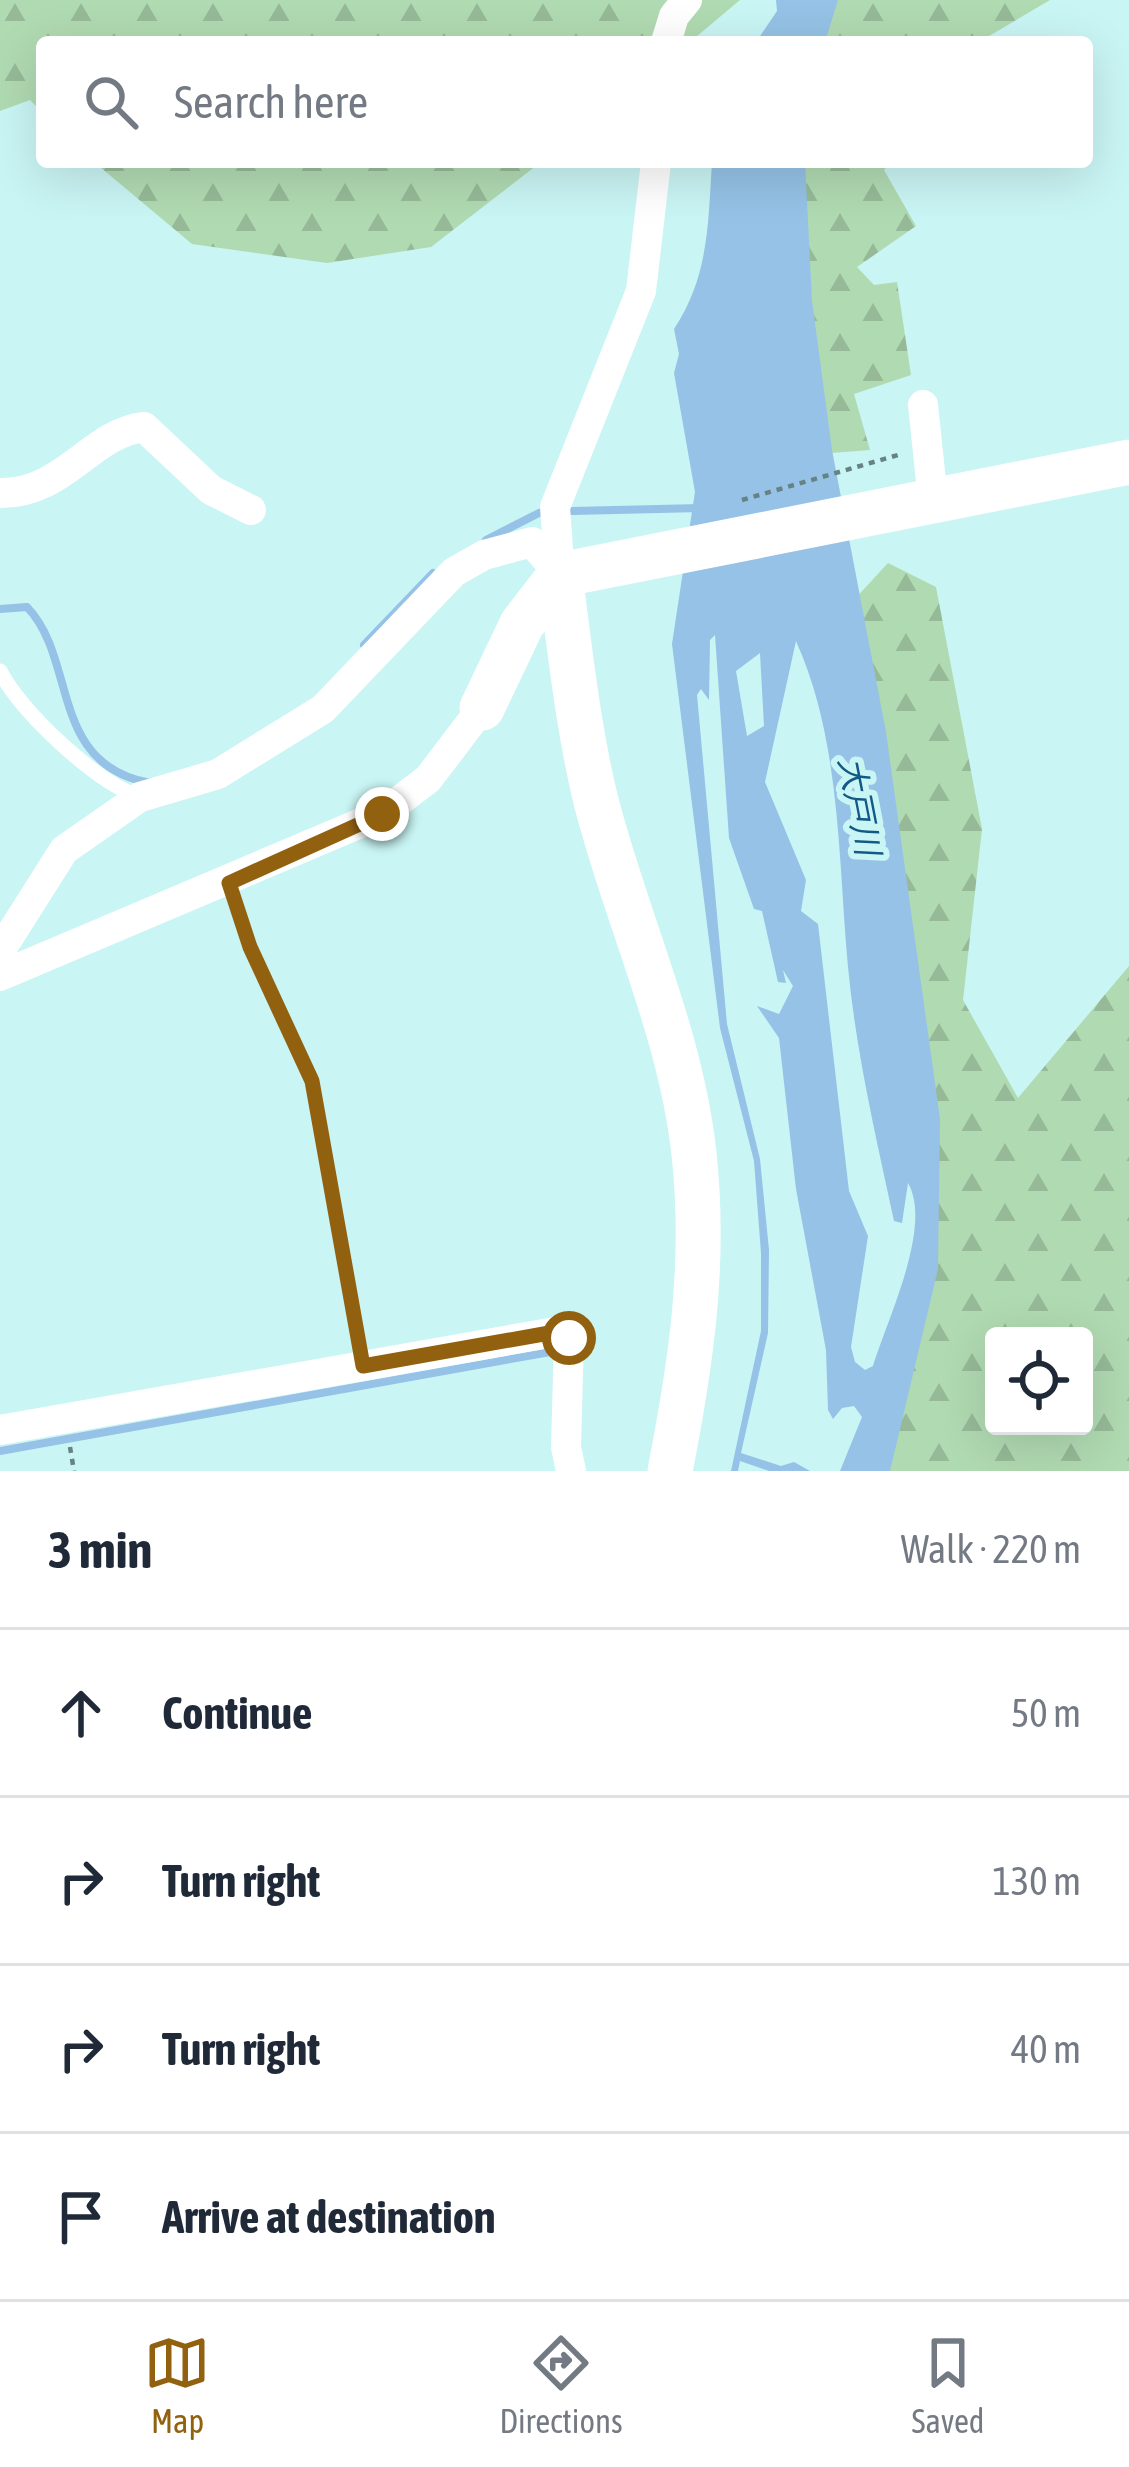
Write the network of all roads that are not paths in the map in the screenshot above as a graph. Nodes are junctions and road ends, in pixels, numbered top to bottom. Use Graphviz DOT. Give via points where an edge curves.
graph roads {
  1 [pos="655,168"];
  2 [pos="923,405"];
  3 [pos="1129,461"];
  4 [pos="0,494"];
  5 [pos="933,500"];
  6 [pos="251,510"];
  7 [pos="560,575"];
  8 [pos="0,670"];
  9 [pos="482,708"];
  10 [pos="140,796"];
  11 [pos="0,951"];
  12 [pos="0,976"];
  13 [pos="0,1430"];
  14 [pos="571,1471"];
  15 [pos="670,1471"];
  1 -- 7 [label="street" via="641,291 555,508"];
  2 -- 5 [label="street"];
  3 -- 5 [label="street"];
  4 -- 6 [label="street" via="22,494 62,476 128,428 143,427 211,490"];
  5 -- 7 [label="street"];
  7 -- 9 [label="street" via="522,624"];
  7 -- 10 [label="street" via="532,542 484,555 420,601 323,709 218,774"];
  7 -- 15 [label="street" via="596,800 679,1070 694,1151 701,1274"];
  8 -- 10 [label="lane" via="10,690 86,764"];
  9 -- 12 [label="street" via="428,779 382,814"];
  10 -- 11 [label="street" via="64,850"];
  13 -- 14 [label="street" via="555,1332 569,1338"];
}
